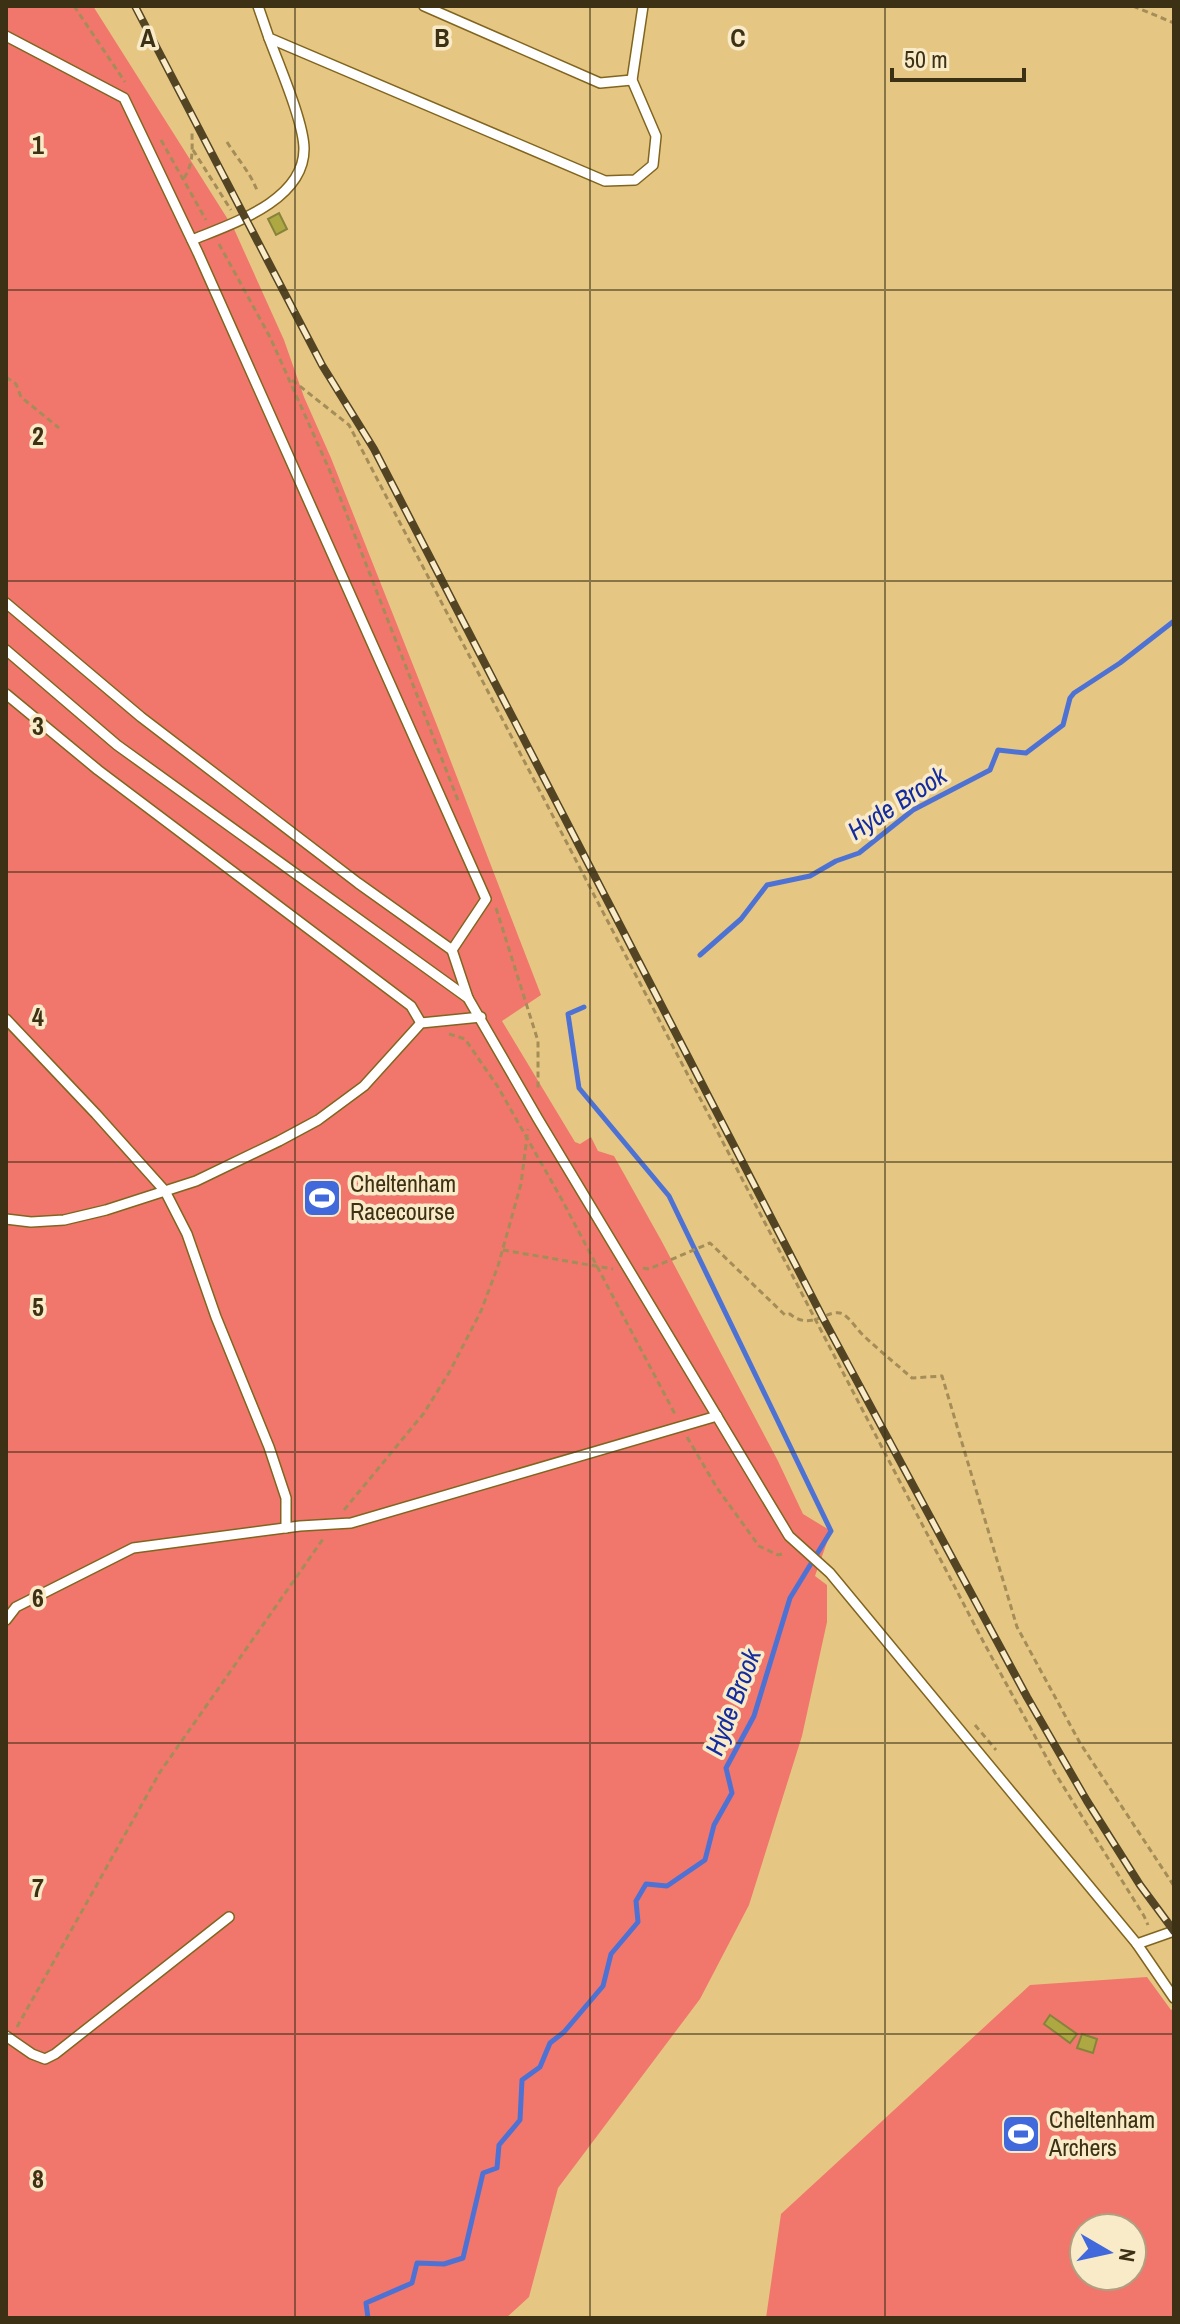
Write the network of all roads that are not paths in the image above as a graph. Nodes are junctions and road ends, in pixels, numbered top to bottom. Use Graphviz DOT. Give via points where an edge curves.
graph roads {
  1 [pos="258,6"];
  2 [pos="424,6"];
  3 [pos="643,6"];
  4 [pos="6,36"];
  5 [pos="269,38"];
  6 [pos="632,80"];
  7 [pos="192,240"];
  8 [pos="6,603"];
  9 [pos="6,650"];
  10 [pos="6,694"];
  11 [pos="452,950"];
  12 [pos="468,998"];
  13 [pos="481,1017"];
  14 [pos="6,1019"];
  15 [pos="421,1023"];
  16 [pos="165,1191"];
  17 [pos="6,1219"];
  18 [pos="717,1416"];
  19 [pos="286,1528"];
  20 [pos="6,1620"];
  21 [pos="229,1917"];
  22 [pos="1174,1931"];
  23 [pos="1137,1944"];
  24 [pos="1174,1998"];
  25 [pos="8,2038"];
  1 -- 5 [label="lane"];
  2 -- 6 [label="lane" via="600,83"];
  3 -- 6 [label="lane"];
  4 -- 7 [label="lane" via="124,98"];
  5 -- 6 [label="lane" via="605,181 635,180 653,165 656,136"];
  5 -- 7 [label="lane" via="303,134 300,168 276,200"];
  7 -- 11 [label="lane" via="486,899"];
  8 -- 11 [label="lane" via="141,717"];
  9 -- 12 [label="lane" via="117,745"];
  10 -- 15 [label="lane" via="98,770 411,1006"];
  11 -- 12 [label="lane"];
  12 -- 13 [label="lane"];
  13 -- 15 [label="lane"];
  13 -- 18 [label="lane"];
  14 -- 16 [label="lane"];
  15 -- 16 [label="lane" via="364,1086 318,1120"];
  16 -- 17 [label="lane" via="64,1220"];
  16 -- 19 [label="lane" via="187,1234 269,1447 286,1498"];
  18 -- 19 [label="lane" via="351,1523"];
  18 -- 23 [label="lane" via="789,1536 823,1567"];
  19 -- 20 [label="lane" via="133,1548 28,1600"];
  21 -- 25 [label="lane" via="55,2054 45,2059"];
  22 -- 23 [label="lane"];
  23 -- 24 [label="lane"];
}
